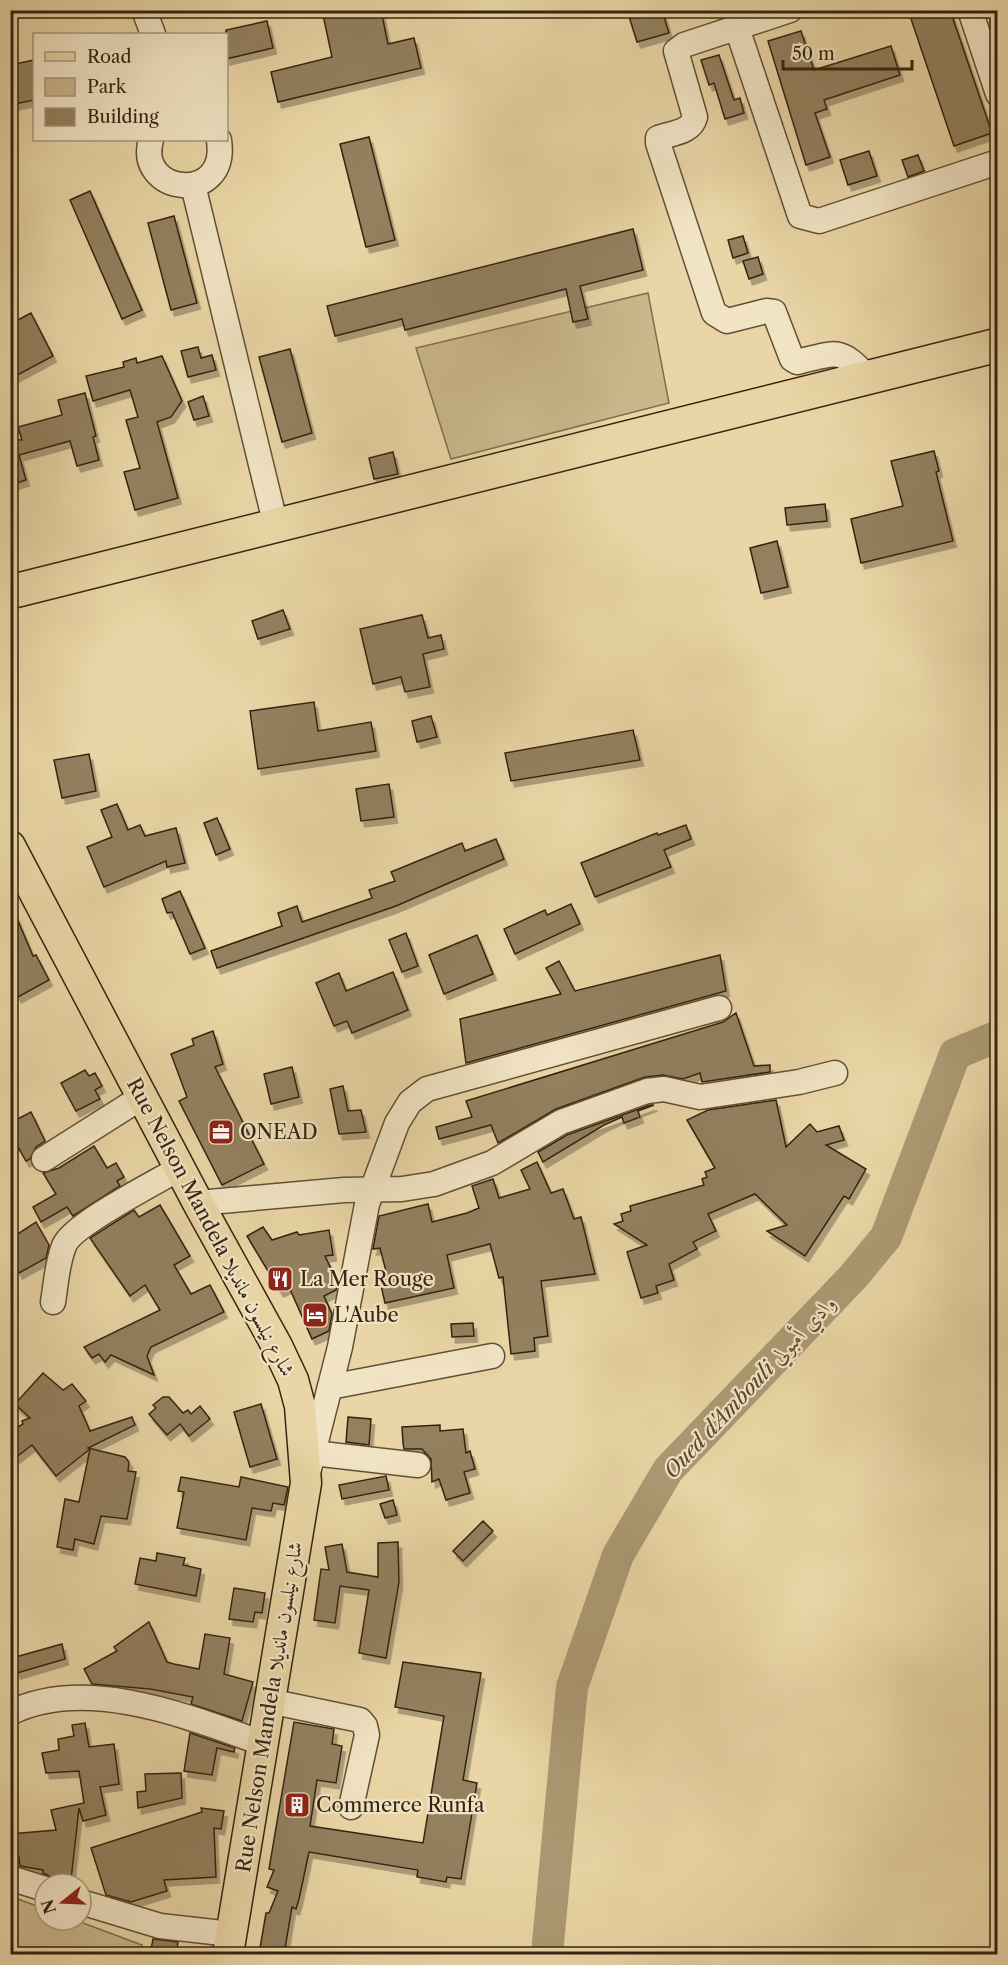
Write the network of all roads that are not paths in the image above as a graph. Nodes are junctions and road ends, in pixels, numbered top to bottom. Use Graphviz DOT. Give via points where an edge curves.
graph roads {
  1 [pos="144,10"];
  2 [pos="790,10"];
  3 [pos="970,10"];
  4 [pos="737,28"];
  5 [pos="153,33"];
  6 [pos="998,94"];
  7 [pos="151,141"];
  8 [pos="219,141"];
  9 [pos="998,162"];
  10 [pos="193,185"];
  11 [pos="998,345"];
  12 [pos="867,377"];
  13 [pos="276,526"];
  14 [pos="10,592"];
  15 [pos="11,846"];
  16 [pos="719,1008"];
  17 [pos="835,1073"];
  18 [pos="142,1097"];
  19 [pos="44,1159"];
  20 [pos="180,1168"];
  21 [pos="372,1190"];
  22 [pos="198,1203"];
  23 [pos="53,1302"];
  24 [pos="492,1356"];
  25 [pos="330,1387"];
  26 [pos="313,1453"];
  27 [pos="418,1465"];
  28 [pos="306,1483"];
  29 [pos="269,1701"];
  30 [pos="10,1713"];
  31 [pos="262,1743"];
  32 [pos="351,1807"];
  33 [pos="10,1878"];
  34 [pos="33,1885"];
  35 [pos="93,1906"];
  36 [pos="230,1944"];
  1 -- 5 [label="street"];
  2 -- 4 [label="street"];
  3 -- 6 [label="street"];
  4 -- 9 [label="street" via="800,216 819,221"];
  4 -- 12 [label="street" via="676,51 695,117 693,124 658,138 714,313 727,321 774,312 792,359 797,362 832,353 843,355"];
  7 -- 10 [label="street" via="149,155 160,176 170,183"];
  8 -- 10 [label="street" via="221,151 213,173"];
  10 -- 13 [label="street"];
  11 -- 12 [label="highway"];
  12 -- 13 [label="highway"];
  13 -- 14 [label="highway"];
  15 -- 18 [label="main road, Rue Nelson Mandela شارع نيلسون مانديلا"];
  16 -- 21 [label="street" via="427,1089 410,1102 397,1123"];
  17 -- 21 [label="street" via="700,1097 664,1089 648,1091 561,1122 492,1163 434,1184"];
  18 -- 19 [label="street"];
  18 -- 20 [label="main road, Rue Nelson Mandela شارع نيلسون مانديلا"];
  20 -- 22 [label="main road, Rue Nelson Mandela شارع نيلسون مانديلا"];
  20 -- 23 [label="street" via="69,1237"];
  21 -- 22 [label="street"];
  21 -- 25 [label="street"];
  22 -- 28 [label="main road, Rue Nelson Mandela شارع نيلسون مانديلا" via="293,1380 300,1406"];
  24 -- 25 [label="street"];
  25 -- 26 [label="street"];
  26 -- 27 [label="street"];
  26 -- 28 [label="street"];
  28 -- 29 [label="main road, Rue Nelson Mandela شارع نيلسون مانديلا"];
  29 -- 31 [label="main road, Rue Nelson Mandela شارع نيلسون مانديلا"];
  29 -- 32 [label="street" via="360,1720 365,1726 367,1735"];
  30 -- 31 [label="street" via="49,1702 91,1698 161,1708"];
  31 -- 36 [label="main road, Rue Nelson Mandela شارع نيلسون مانديلا"];
  33 -- 34 [label="street"];
  35 -- 36 [label="street"];
}
